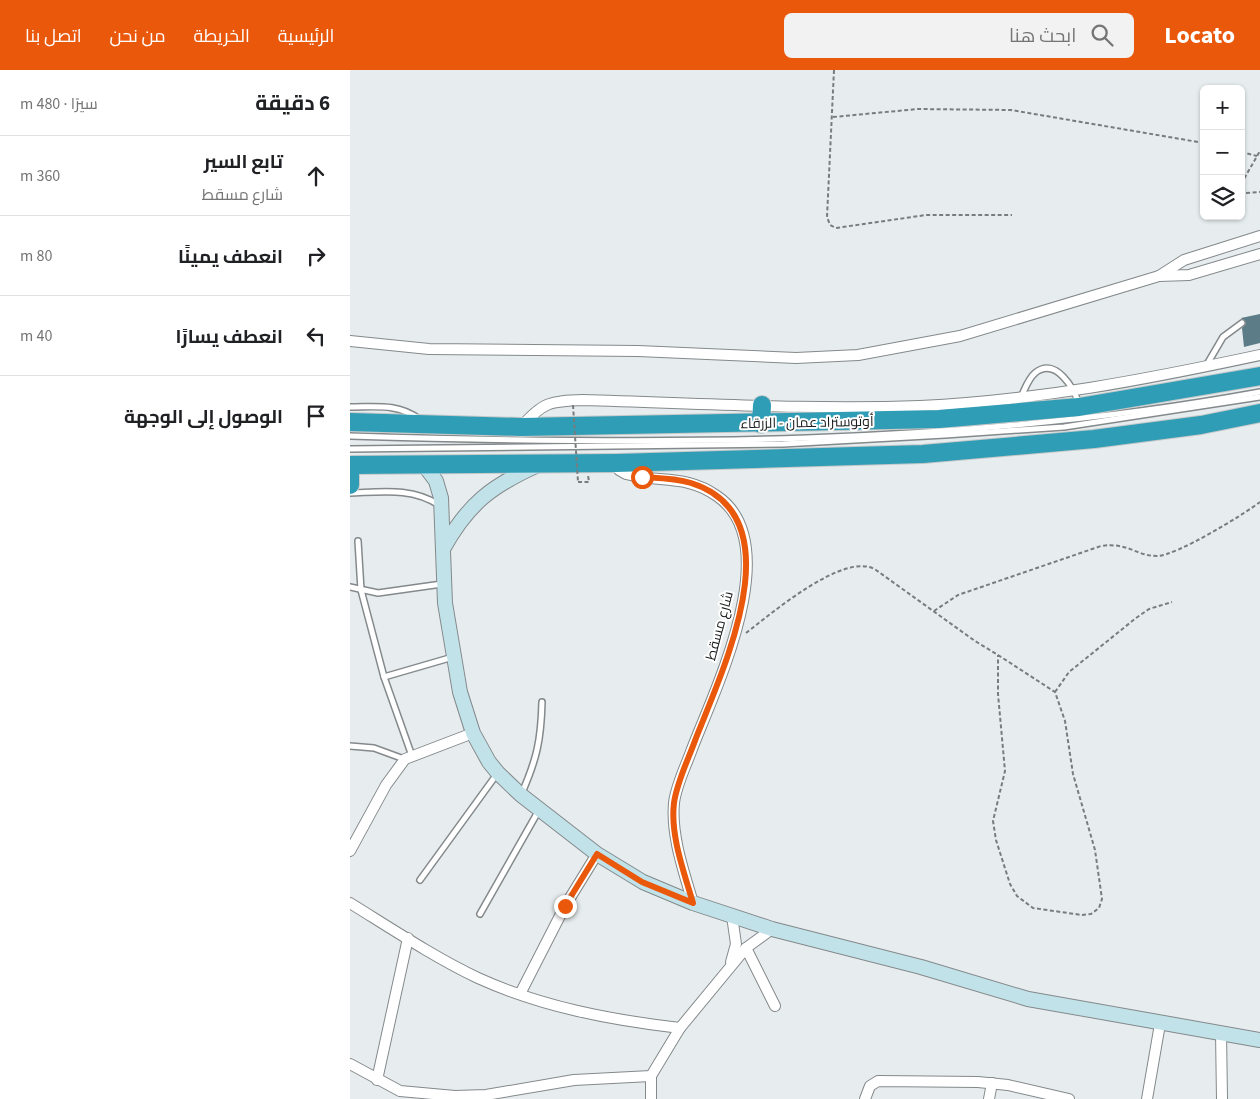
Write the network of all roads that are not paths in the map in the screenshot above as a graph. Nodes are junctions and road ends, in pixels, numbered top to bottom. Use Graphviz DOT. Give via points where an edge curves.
graph roads {
  1 [pos="1260,236"];
  2 [pos="1260,254"];
  3 [pos="1159,276"];
  4 [pos="1242,323"];
  5 [pos="350,341"];
  6 [pos="1260,355"];
  7 [pos="1206,366"];
  8 [pos="1260,376"];
  9 [pos="1260,392"];
  10 [pos="1021,397"];
  11 [pos="1260,397"];
  12 [pos="1077,399"];
  13 [pos="762,405"];
  14 [pos="350,408"];
  15 [pos="1260,413"];
  16 [pos="350,422"];
  17 [pos="761,424"];
  18 [pos="428,425"];
  19 [pos="521,427"];
  20 [pos="350,436"];
  21 [pos="350,449"];
  22 [pos="541,463"];
  23 [pos="616,463"];
  24 [pos="350,465"];
  25 [pos="424,465"];
  26 [pos="350,485"];
  27 [pos="350,493"];
  28 [pos="441,507"];
  29 [pos="358,541"];
  30 [pos="442,550"];
  31 [pos="443,584"];
  32 [pos="350,587"];
  33 [pos="361,590"];
  34 [pos="453,657"];
  35 [pos="384,677"];
  36 [pos="542,702"];
  37 [pos="473,733"];
  38 [pos="350,746"];
  39 [pos="408,757"];
  40 [pos="498,773"];
  41 [pos="521,795"];
  42 [pos="540,810"];
  43 [pos="350,851"];
  44 [pos="597,854"];
  45 [pos="420,880"];
  46 [pos="350,903"];
  47 [pos="693,903"];
  48 [pos="480,914"];
  49 [pos="732,916"];
  50 [pos="772,929"];
  51 [pos="408,938"];
  52 [pos="746,948"];
  53 [pos="729,970"];
  54 [pos="520,994"];
  55 [pos="775,1006"];
  56 [pos="1160,1024"];
  57 [pos="680,1028"];
  58 [pos="1221,1032"];
  59 [pos="1260,1040"];
  60 [pos="350,1064"];
  61 [pos="651,1076"];
  62 [pos="377,1080"];
  63 [pos="992,1084"];
  64 [pos="651,1099"];
  65 [pos="865,1099"];
  66 [pos="989,1099"];
  67 [pos="1069,1099"];
  68 [pos="1148,1099"];
  69 [pos="1222,1099"];
  1 -- 3 [label="street" via="1184,260"];
  2 -- 3 [label="street" via="1189,275"];
  3 -- 5 [label="street" via="960,336 858,355 796,358 638,350 429,349"];
  4 -- 7 [label="lane" via="1223,337"];
  6 -- 7 [label="street"];
  7 -- 12 [label="street"];
  8 -- 12 [label="highway, أوتوستراد عمان - الزرقاء"];
  9 -- 20 [label="lane" via="1066,421 846,437 554,441"];
  10 -- 12 [label="street"];
  10 -- 12 [label="lane" via="1030,379 1045,368 1061,374"];
  10 -- 13 [label="street" via="920,406"];
  11 -- 21 [label="lane" via="1064,427 867,440 783,444"];
  12 -- 17 [label="highway, أوتوستراد عمان - الزرقاء" via="939,419"];
  13 -- 17 [label="highway"];
  13 -- 19 [label="street" via="565,401 540,407"];
  14 -- 18 [label="lane" via="401,408"];
  15 -- 23 [label="highway" via="1201,425 986,450 844,458"];
  16 -- 18 [label="highway, أوتوستراد عمان - الزرقاء"];
  17 -- 19 [label="highway, أوتوستراد عمان - الزرقاء"];
  18 -- 19 [label="highway, أوتوستراد عمان - الزرقاء"];
  22 -- 23 [label="highway"];
  22 -- 25 [label="highway"];
  22 -- 30 [label="street" via="481,497 459,521"];
  23 -- 47 [label="street, شارع مسقط" via="619,470 630,475 679,480 706,489 728,505 739,522 746,543 747,569 742,607 732,644 674,801 675,830"];
  24 -- 25 [label="highway"];
  24 -- 26 [label="highway"];
  25 -- 28 [label="street" via="436,481"];
  27 -- 28 [label="lane" via="410,493"];
  28 -- 30 [label="street"];
  29 -- 33 [label="lane"];
  30 -- 31 [label="street"];
  31 -- 33 [label="lane" via="388,592"];
  31 -- 34 [label="street"];
  32 -- 33 [label="lane"];
  33 -- 35 [label="lane"];
  34 -- 35 [label="lane"];
  34 -- 37 [label="street"];
  35 -- 39 [label="lane"];
  36 -- 41 [label="lane" via="538,754"];
  37 -- 39 [label="street"];
  37 -- 40 [label="street"];
  38 -- 39 [label="lane" via="374,748"];
  39 -- 43 [label="street" via="386,785"];
  40 -- 41 [label="street"];
  40 -- 45 [label="lane"];
  41 -- 42 [label="street"];
  42 -- 44 [label="street"];
  42 -- 48 [label="lane"];
  44 -- 47 [label="street" via="642,882"];
  44 -- 54 [label="street" via="565,906"];
  46 -- 51 [label="street"];
  47 -- 49 [label="street"];
  49 -- 50 [label="street"];
  49 -- 53 [label="street" via="736,944"];
  50 -- 52 [label="street"];
  50 -- 56 [label="street" via="921,966 1028,999"];
  51 -- 54 [label="street" via="473,975"];
  51 -- 62 [label="street"];
  52 -- 53 [label="street"];
  52 -- 55 [label="street"];
  53 -- 57 [label="street"];
  54 -- 57 [label="street" via="600,1016"];
  56 -- 58 [label="street"];
  56 -- 68 [label="street"];
  57 -- 61 [label="street"];
  58 -- 59 [label="street"];
  58 -- 69 [label="street"];
  60 -- 62 [label="street"];
  61 -- 62 [label="street" via="574,1080 455,1096 400,1091"];
  61 -- 64 [label="street"];
  63 -- 65 [label="street" via="954,1080 878,1081 870,1086"];
  63 -- 66 [label="street"];
  63 -- 67 [label="street"];
}
